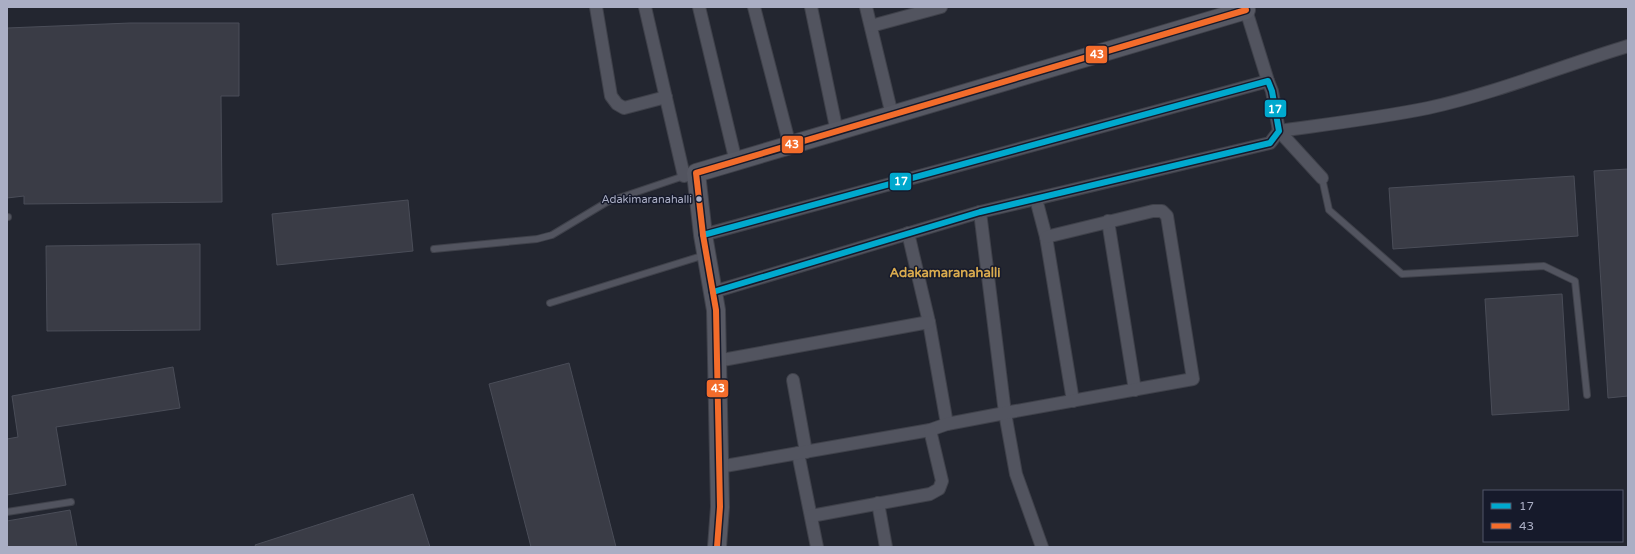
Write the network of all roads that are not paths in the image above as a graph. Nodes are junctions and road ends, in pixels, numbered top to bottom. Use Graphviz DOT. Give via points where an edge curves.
graph roads {
  1 [pos="596,7"];
  2 [pos="645,7"];
  3 [pos="699,7"];
  4 [pos="754,7"];
  5 [pos="811,7"];
  6 [pos="866,7"];
  7 [pos="942,7"];
  8 [pos="1246,8"];
  9 [pos="871,26"];
  10 [pos="1628,46"];
  11 [pos="1268,81"];
  12 [pos="666,97"];
  13 [pos="892,115"];
  14 [pos="1279,131"];
  15 [pos="837,132"];
  16 [pos="790,146"];
  17 [pos="736,162"];
  18 [pos="690,175"];
  19 [pos="1322,178"];
  20 [pos="1036,199"];
  21 [pos="980,212"];
  22 [pos="1108,221"];
  23 [pos="908,233"];
  24 [pos="703,235"];
  25 [pos="1046,237"];
  26 [pos="434,249"];
  27 [pos="706,255"];
  28 [pos="713,292"];
  29 [pos="550,303"];
  30 [pos="929,322"];
  31 [pos="717,361"];
  32 [pos="793,380"];
  33 [pos="1135,390"];
  34 [pos="1587,395"];
  35 [pos="1073,401"];
  36 [pos="1005,413"];
  37 [pos="947,424"];
  38 [pos="930,430"];
  39 [pos="802,452"];
  40 [pos="719,467"];
  41 [pos="70,502"];
  42 [pos="878,503"];
  43 [pos="7,512"];
  44 [pos="811,516"];
  45 [pos="717,547"];
  46 [pos="817,547"];
  47 [pos="886,547"];
  48 [pos="1042,547"];
  1 -- 12 [label="street" via="611,96 617,104 624,108"];
  2 -- 12 [label="street"];
  3 -- 17 [label="street"];
  4 -- 16 [label="street"];
  5 -- 15 [label="street"];
  6 -- 9 [label="street"];
  7 -- 9 [label="street"];
  8 -- 11 [label="street"];
  8 -- 13 [label="street"];
  9 -- 13 [label="street"];
  10 -- 14 [label="street" via="1488,92 1429,108"];
  11 -- 14 [label="street"];
  11 -- 24 [label="street"];
  12 -- 18 [label="street"];
  13 -- 15 [label="street"];
  14 -- 19 [label="street"];
  14 -- 20 [label="street" via="1270,143"];
  15 -- 16 [label="street"];
  16 -- 17 [label="street"];
  17 -- 18 [label="street"];
  18 -- 24 [label="street"];
  18 -- 26 [label="lane" via="607,202 552,235 537,240"];
  19 -- 34 [label="lane" via="1330,210 1402,274 1544,266 1575,280"];
  20 -- 21 [label="street"];
  20 -- 25 [label="street"];
  21 -- 23 [label="street"];
  21 -- 36 [label="street"];
  22 -- 25 [label="street"];
  22 -- 33 [label="street"];
  22 -- 33 [label="street" via="1157,211 1162,211 1166,216 1193,379"];
  23 -- 28 [label="street"];
  23 -- 30 [label="street"];
  24 -- 27 [label="street"];
  25 -- 35 [label="street"];
  27 -- 28 [label="street"];
  27 -- 29 [label="lane"];
  28 -- 31 [label="street"];
  30 -- 31 [label="street"];
  30 -- 37 [label="street"];
  31 -- 40 [label="street"];
  32 -- 39 [label="street"];
  33 -- 35 [label="street"];
  35 -- 36 [label="street"];
  36 -- 37 [label="street"];
  36 -- 48 [label="street" via="1016,474"];
  37 -- 38 [label="street"];
  38 -- 39 [label="street"];
  38 -- 42 [label="street" via="942,481 939,489 930,494"];
  39 -- 40 [label="street"];
  39 -- 44 [label="street"];
  40 -- 45 [label="street"];
  41 -- 43 [label="lane"];
  42 -- 44 [label="street"];
  42 -- 47 [label="street"];
  44 -- 46 [label="street"];
}
